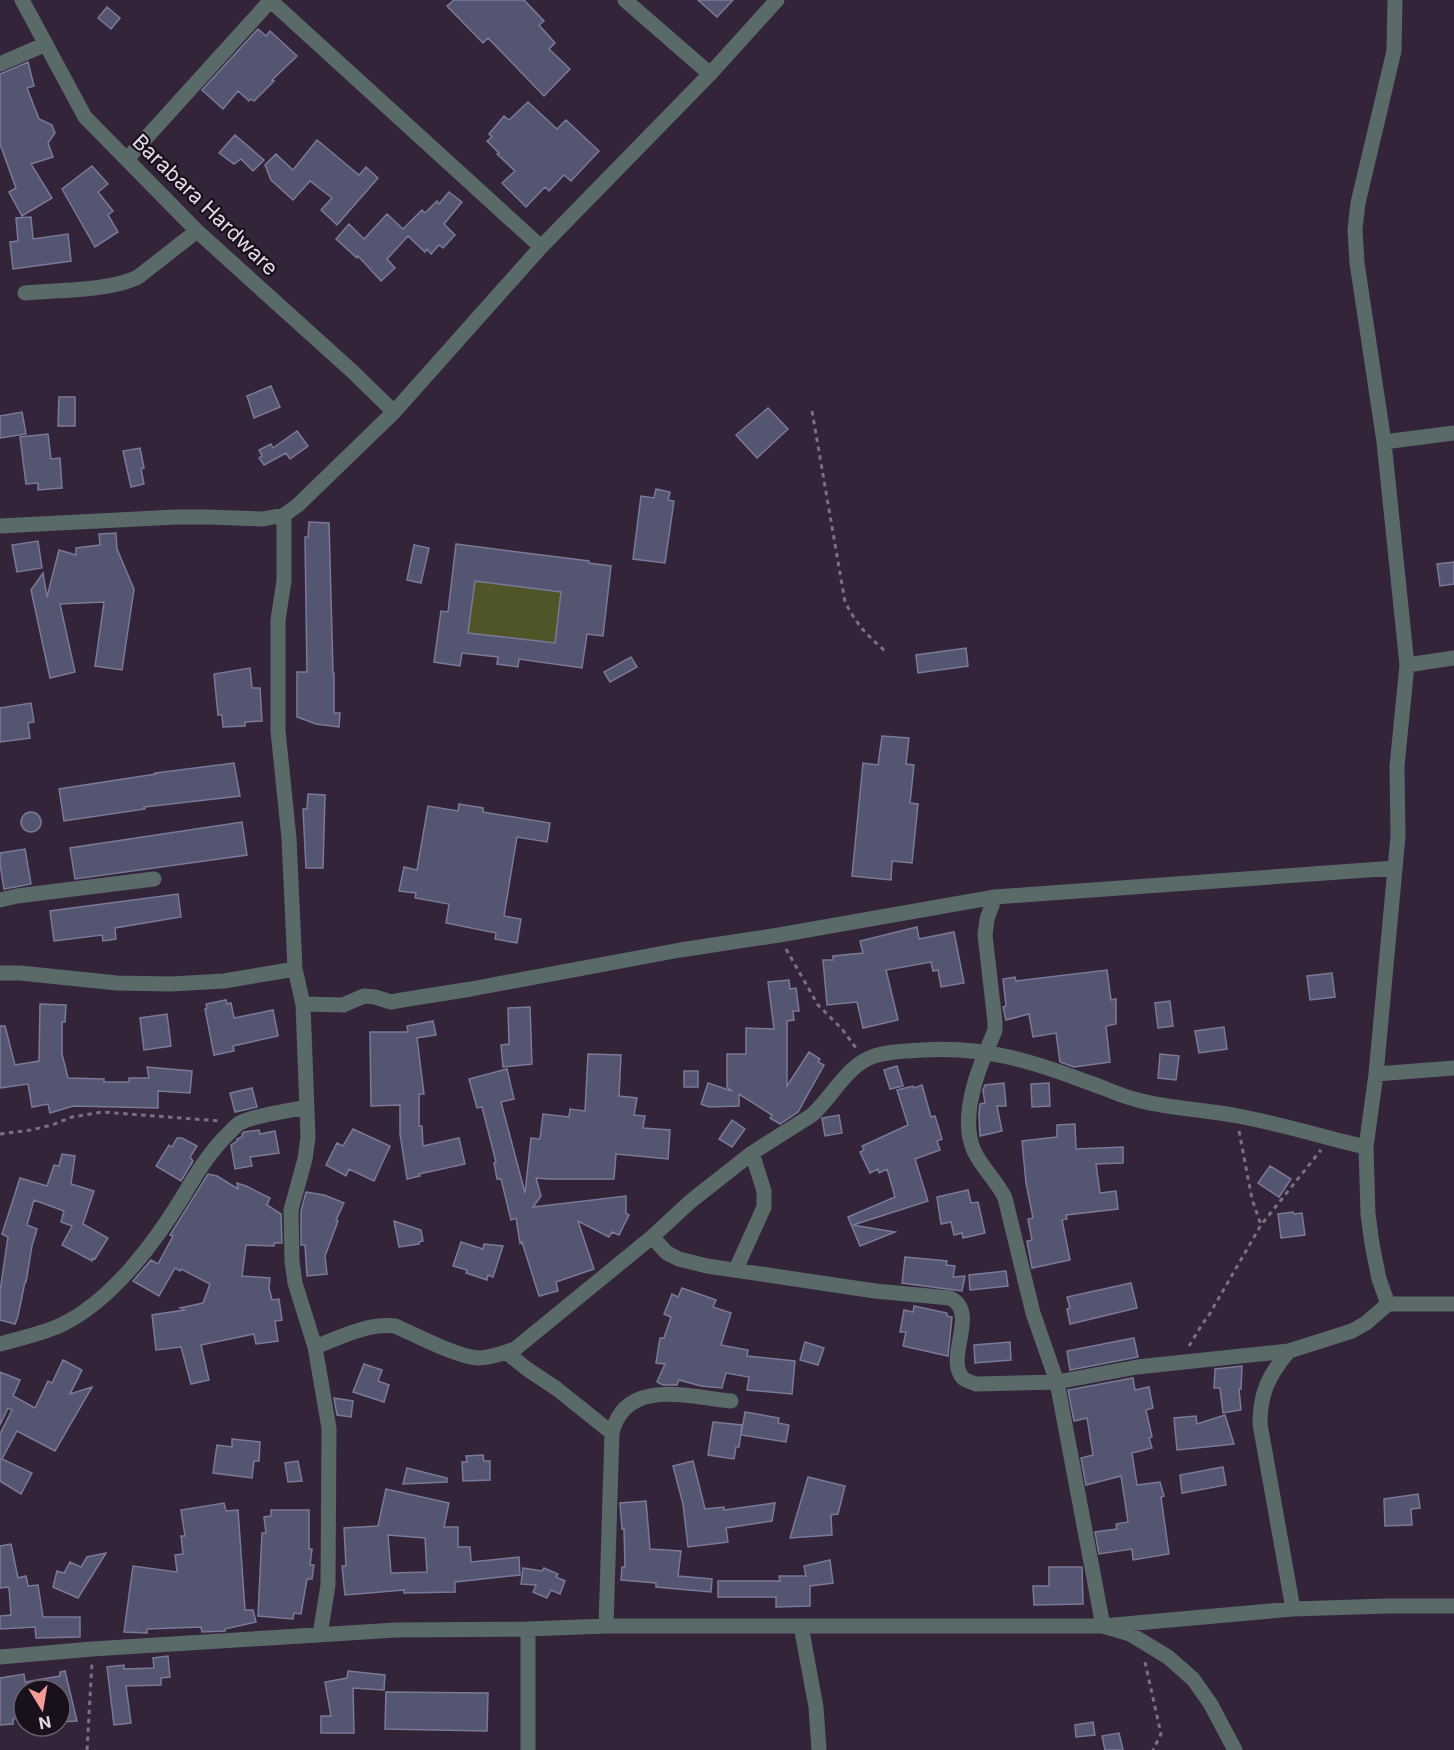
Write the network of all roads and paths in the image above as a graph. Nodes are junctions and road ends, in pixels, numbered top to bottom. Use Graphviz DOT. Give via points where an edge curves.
graph roads {
  1 [pos="22,0"];
  2 [pos="271,0"];
  3 [pos="625,0"];
  4 [pos="777,0"];
  5 [pos="1395,0"];
  6 [pos="46,44"];
  7 [pos="0,64"];
  8 [pos="710,74"];
  9 [pos="127,159"];
  10 [pos="197,231"];
  11 [pos="541,247"];
  12 [pos="25,293"];
  13 [pos="812,411"];
  14 [pos="394,412"];
  15 [pos="1454,433"];
  16 [pos="1384,442"];
  17 [pos="284,515"];
  18 [pos="0,526"];
  19 [pos="885,651"];
  20 [pos="1454,658"];
  21 [pos="1407,665"];
  22 [pos="1395,868"];
  23 [pos="154,879"];
  24 [pos="995,897"];
  25 [pos="0,900"];
  26 [pos="778,935"];
  27 [pos="295,969"];
  28 [pos="0,973"];
  29 [pos="303,1004"];
  30 [pos="986,1052"];
  31 [pos="861,1061"];
  32 [pos="1454,1068"];
  33 [pos="1376,1074"];
  34 [pos="306,1107"];
  35 [pos="1237,1116"];
  36 [pos="239,1123"];
  37 [pos="0,1134"];
  38 [pos="1330,1139"];
  39 [pos="1366,1148"];
  40 [pos="752,1153"];
  41 [pos="1261,1225"];
  42 [pos="652,1238"];
  43 [pos="736,1269"];
  44 [pos="1388,1304"];
  45 [pos="1454,1304"];
  46 [pos="0,1344"];
  47 [pos="315,1347"];
  48 [pos="1288,1351"];
  49 [pos="506,1352"];
  50 [pos="1181,1361"];
  51 [pos="1057,1382"];
  52 [pos="731,1401"];
  53 [pos="612,1433"];
  54 [pos="1454,1606"];
  55 [pos="1293,1609"];
  56 [pos="606,1626"];
  57 [pos="801,1626"];
  58 [pos="1103,1626"];
  59 [pos="528,1629"];
  60 [pos="320,1635"];
  61 [pos="1141,1641"];
  62 [pos="93,1649"];
  63 [pos="0,1657"];
  64 [pos="87,1750"];
  65 [pos="528,1750"];
  66 [pos="819,1750"];
  67 [pos="1153,1750"];
  68 [pos="1235,1750"];
  1 -- 6 [label="street, Barabara Hardware"];
  2 -- 9 [label="street"];
  2 -- 11 [label="street"];
  3 -- 8 [label="street"];
  4 -- 8 [label="street"];
  5 -- 16 [label="street" via="1394,51 1355,229"];
  6 -- 7 [label="street"];
  6 -- 9 [label="street, Barabara Hardware" via="85,117"];
  8 -- 11 [label="street"];
  9 -- 10 [label="street, Barabara Hardware"];
  10 -- 12 [label="street" via="130,281"];
  10 -- 14 [label="street, Barabara Hardware"];
  11 -- 14 [label="street"];
  13 -- 19 [label="path" via="845,603 863,632"];
  14 -- 17 [label="street"];
  15 -- 16 [label="street"];
  16 -- 21 [label="street"];
  17 -- 18 [label="street" via="263,519 198,517"];
  17 -- 27 [label="street" via="284,581 278,620 278,731 289,838"];
  20 -- 21 [label="street"];
  21 -- 22 [label="street" via="1397,766"];
  22 -- 24 [label="street"];
  22 -- 33 [label="street"];
  23 -- 25 [label="street"];
  24 -- 26 [label="street"];
  24 -- 30 [label="street" via="985,935 995,1022"];
  26 -- 29 [label="street" via="391,1002 364,996 343,1005"];
  26 -- 31 [label="path" via="818,1005 853,1043"];
  27 -- 28 [label="street" via="224,981 171,984"];
  27 -- 29 [label="street"];
  29 -- 34 [label="street"];
  30 -- 31 [label="street" via="899,1051"];
  30 -- 35 [label="street" via="1016,1058 1157,1105"];
  30 -- 51 [label="street" via="970,1101 969,1136 977,1156 1005,1198 1033,1313"];
  31 -- 40 [label="street" via="812,1115"];
  32 -- 33 [label="street"];
  33 -- 39 [label="street"];
  34 -- 36 [label="street"];
  34 -- 47 [label="street" via="305,1159 291,1210 292,1251 296,1283"];
  35 -- 38 [label="street"];
  35 -- 41 [label="path" via="1252,1199"];
  36 -- 37 [label="path" via="102,1112"];
  36 -- 46 [label="street" via="202,1164 154,1238 112,1288 85,1312 59,1326"];
  38 -- 39 [label="street"];
  38 -- 41 [label="path"];
  39 -- 44 [label="street" via="1372,1244"];
  40 -- 42 [label="street"];
  40 -- 43 [label="street" via="764,1191 764,1207"];
  41 -- 50 [label="path"];
  42 -- 43 [label="street" via="679,1259"];
  42 -- 49 [label="street" via="526,1341"];
  43 -- 51 [label="street" via="875,1291 950,1298 963,1312 958,1357 959,1373 965,1380 976,1384"];
  44 -- 45 [label="street"];
  44 -- 48 [label="street" via="1352,1331"];
  47 -- 49 [label="street" via="383,1324 464,1355 479,1358"];
  47 -- 60 [label="street" via="329,1428 328,1585"];
  48 -- 50 [label="street"];
  48 -- 55 [label="street" via="1273,1370 1265,1390 1260,1424"];
  49 -- 53 [label="street"];
  50 -- 51 [label="street"];
  51 -- 58 [label="street"];
  52 -- 53 [label="street" via="642,1396 626,1406 614,1422"];
  53 -- 56 [label="street"];
  54 -- 55 [label="street"];
  55 -- 58 [label="street"];
  56 -- 57 [label="street"];
  56 -- 59 [label="street"];
  57 -- 58 [label="street"];
  57 -- 66 [label="street" via="816,1707"];
  58 -- 61 [label="street"];
  59 -- 60 [label="street"];
  59 -- 65 [label="street"];
  60 -- 62 [label="street"];
  61 -- 67 [label="path" via="1161,1734"];
  61 -- 68 [label="street" via="1168,1657 1193,1679"];
  62 -- 63 [label="street"];
  62 -- 64 [label="path"];
}
